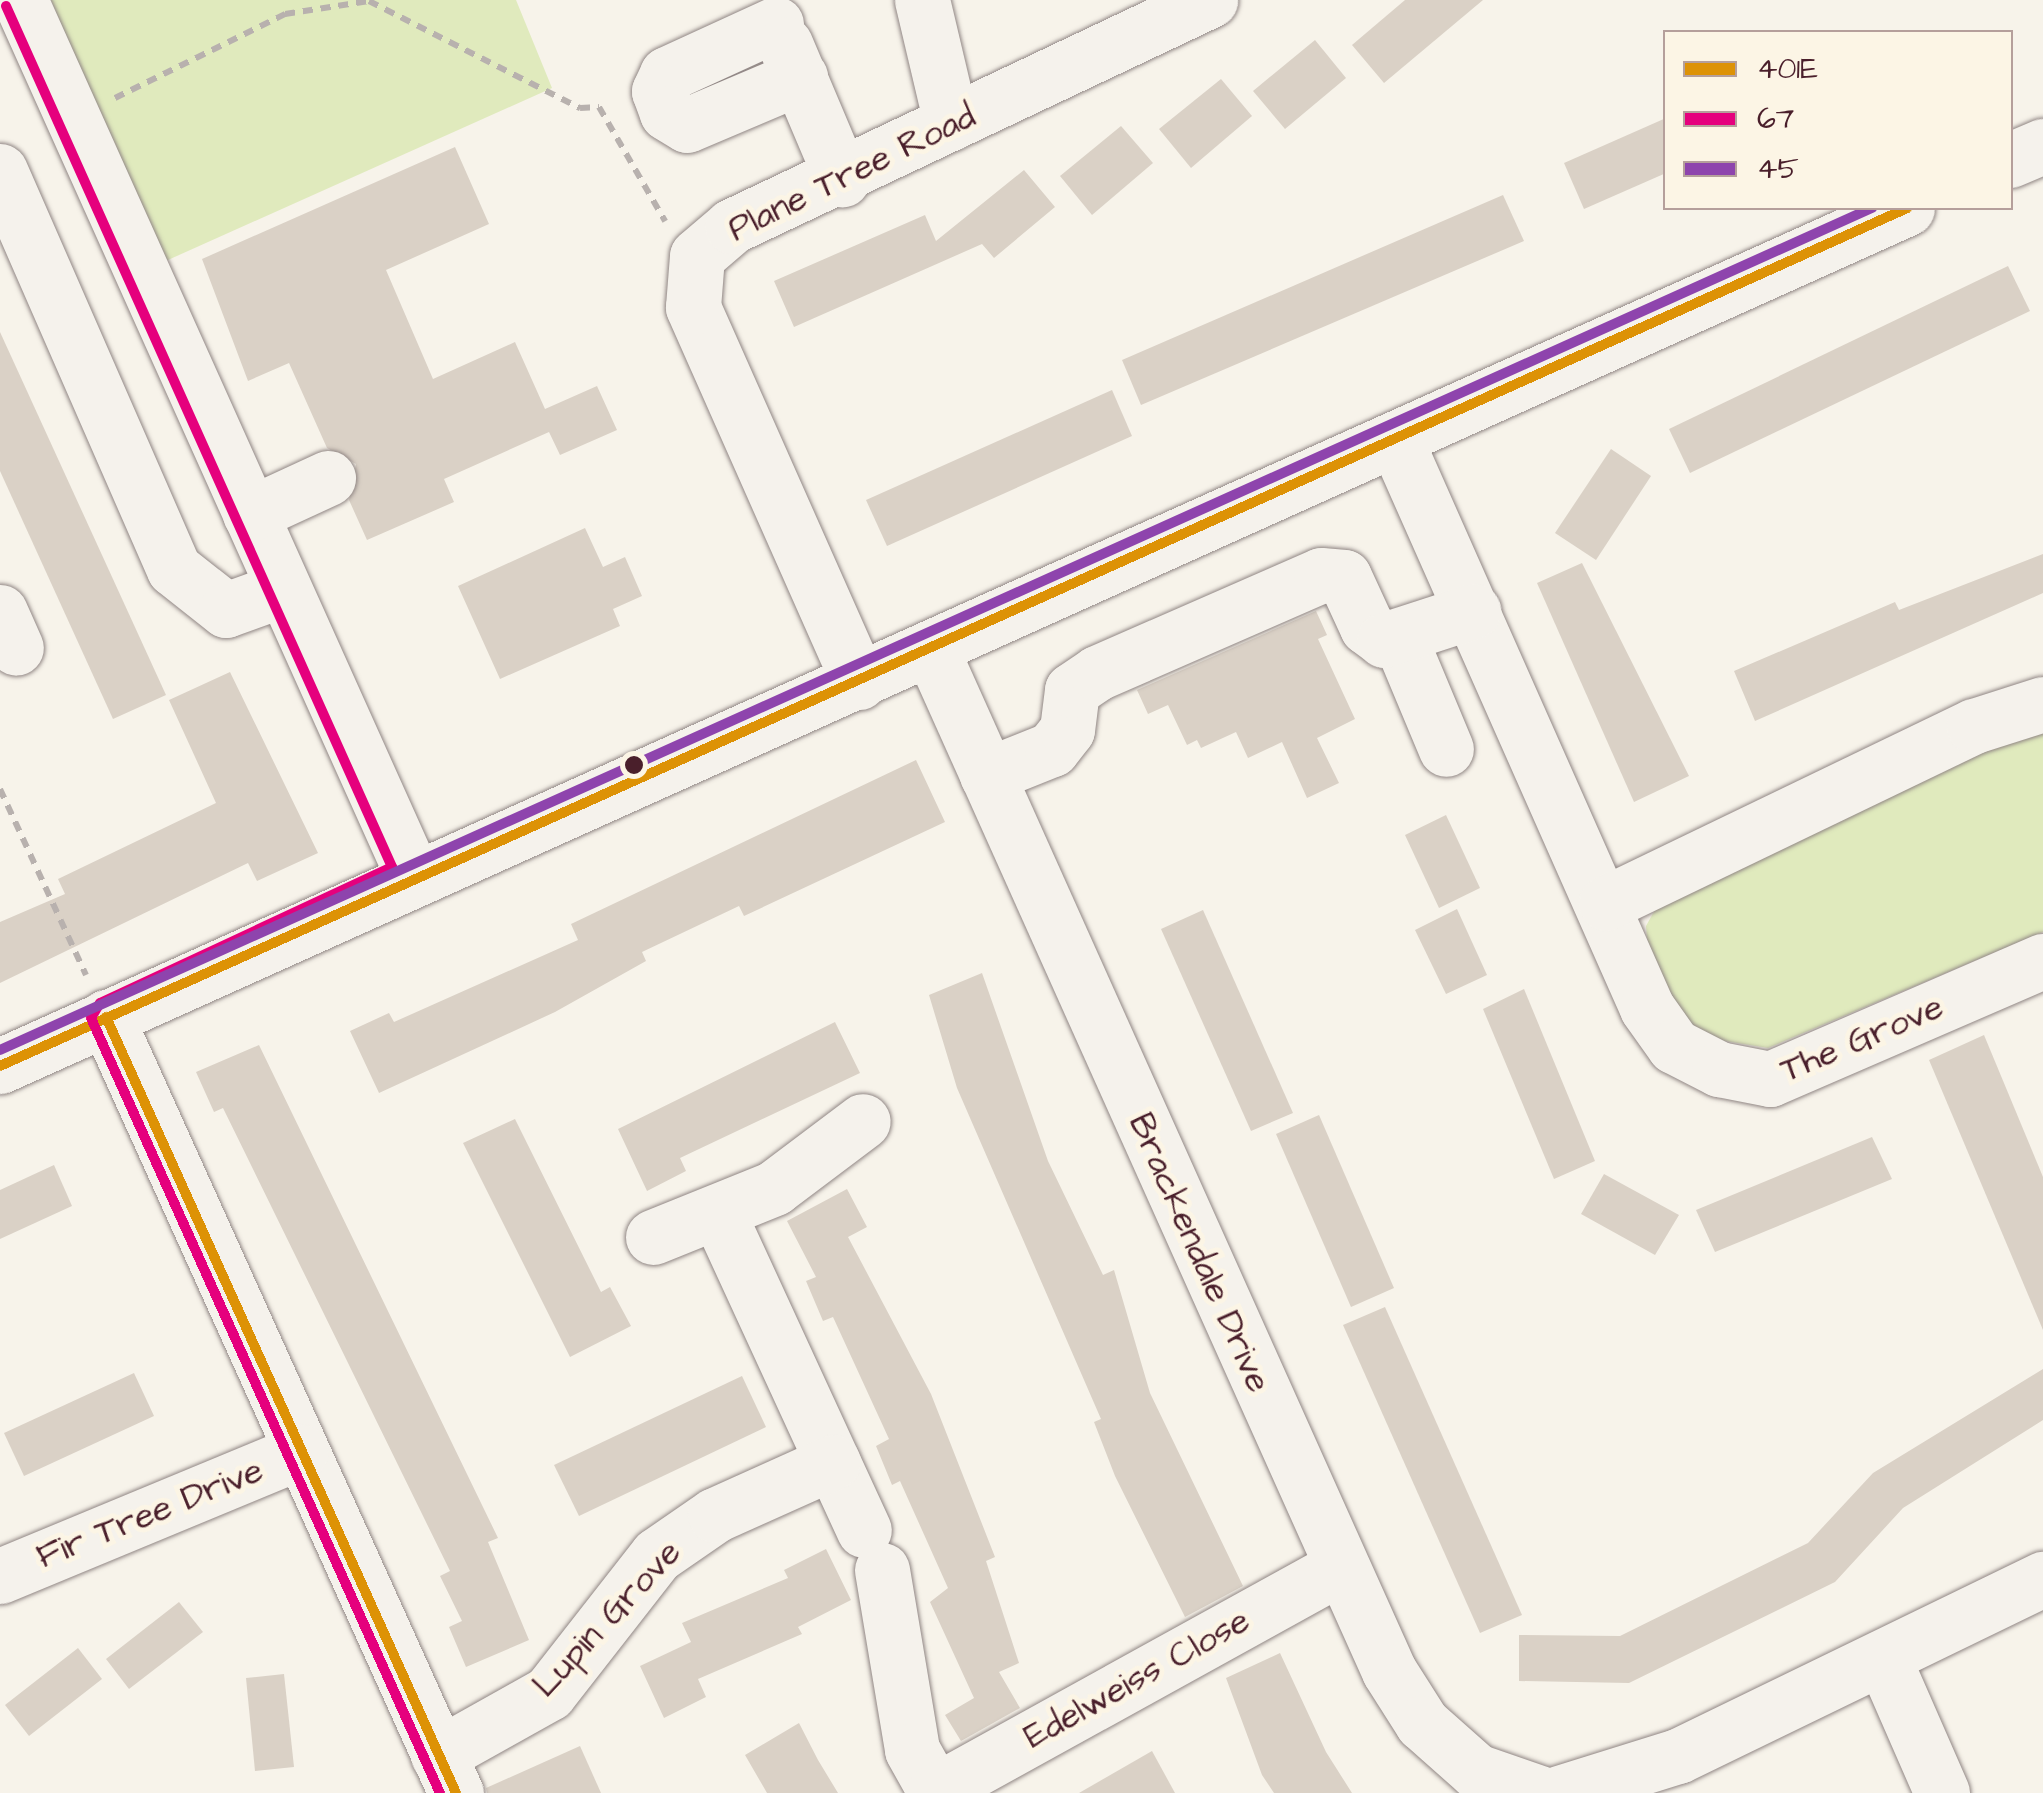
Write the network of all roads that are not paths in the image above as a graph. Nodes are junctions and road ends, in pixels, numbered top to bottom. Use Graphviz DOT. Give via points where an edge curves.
graph roads {
  1 [pos="20,0"];
  2 [pos="922,0"];
  3 [pos="1210,0"];
  4 [pos="771,12"];
  5 [pos="21,64"];
  6 [pos="800,78"];
  7 [pos="951,123"];
  8 [pos="2043,146"];
  9 [pos="2013,159"];
  10 [pos="0,171"];
  11 [pos="842,179"];
  12 [pos="1903,210"];
  13 [pos="1396,441"];
  14 [pos="328,478"];
  15 [pos="250,514"];
  16 [pos="281,590"];
  17 [pos="1473,611"];
  18 [pos="1400,639"];
  19 [pos="931,649"];
  20 [pos="859,682"];
  21 [pos="2043,704"];
  22 [pos="1446,749"];
  23 [pos="988,776"];
  24 [pos="412,874"];
  25 [pos="1606,904"];
  26 [pos="2038,975"];
  27 [pos="106,1017"];
  28 [pos="0,1066"];
  29 [pos="862,1121"];
  30 [pos="718,1213"];
  31 [pos="652,1238"];
  32 [pos="300,1452"];
  33 [pos="832,1462"];
  34 [pos="1339,1568"];
  35 [pos="0,1576"];
  36 [pos="2043,1579"];
  37 [pos="1884,1660"];
  38 [pos="447,1774"];
  39 [pos="928,1778"];
  40 [pos="1540,1793"];
  41 [pos="1559,1793"];
  42 [pos="1942,1793"];
  1 -- 5 [label="street"];
  2 -- 7 [label="street"];
  3 -- 7 [label="street, Plane Tree Road"];
  4 -- 6 [label="street"];
  4 -- 6 [label="street" via="667,74 659,91 666,113 687,124"];
  5 -- 15 [label="street" via="74,119"];
  6 -- 11 [label="street"];
  7 -- 11 [label="street, Plane Tree Road"];
  8 -- 9 [label="street"];
  10 -- 16 [label="street" via="174,569 226,610"];
  11 -- 20 [label="street, Plane Tree Road" via="732,226 697,256 693,307"];
  12 -- 13 [label="street"];
  13 -- 17 [label="street, The Grove"];
  13 -- 19 [label="street"];
  14 -- 15 [label="street"];
  15 -- 16 [label="street"];
  16 -- 24 [label="street"];
  17 -- 18 [label="street"];
  17 -- 25 [label="street, The Grove"];
  18 -- 22 [label="street"];
  18 -- 23 [label="street" via="1367,627 1344,577 1321,575 1097,673 1072,690 1067,730 1052,750"];
  19 -- 20 [label="street"];
  19 -- 23 [label="street, Brackendale Drive"];
  20 -- 24 [label="street"];
  21 -- 25 [label="street" via="1974,726"];
  23 -- 34 [label="street, Brackendale Drive"];
  24 -- 27 [label="street"];
  25 -- 26 [label="street, The Grove" via="1647,1008 1674,1046 1719,1069 1770,1079"];
  27 -- 28 [label="street"];
  27 -- 32 [label="street"];
  29 -- 30 [label="street" via="774,1188"];
  30 -- 31 [label="street"];
  30 -- 33 [label="street"];
  32 -- 35 [label="street, Fir Tree Drive"];
  32 -- 38 [label="street"];
  33 -- 38 [label="street, Lupin Grove" via="715,1516 657,1555 549,1693"];
  33 -- 39 [label="street" via="873,1550"];
  34 -- 39 [label="street, Edelweiss Close"];
  34 -- 40 [label="street, Brackendale Drive" via="1422,1723 1476,1771"];
  36 -- 37 [label="street"];
  37 -- 41 [label="street" via="1678,1756"];
  37 -- 42 [label="street"];
}
